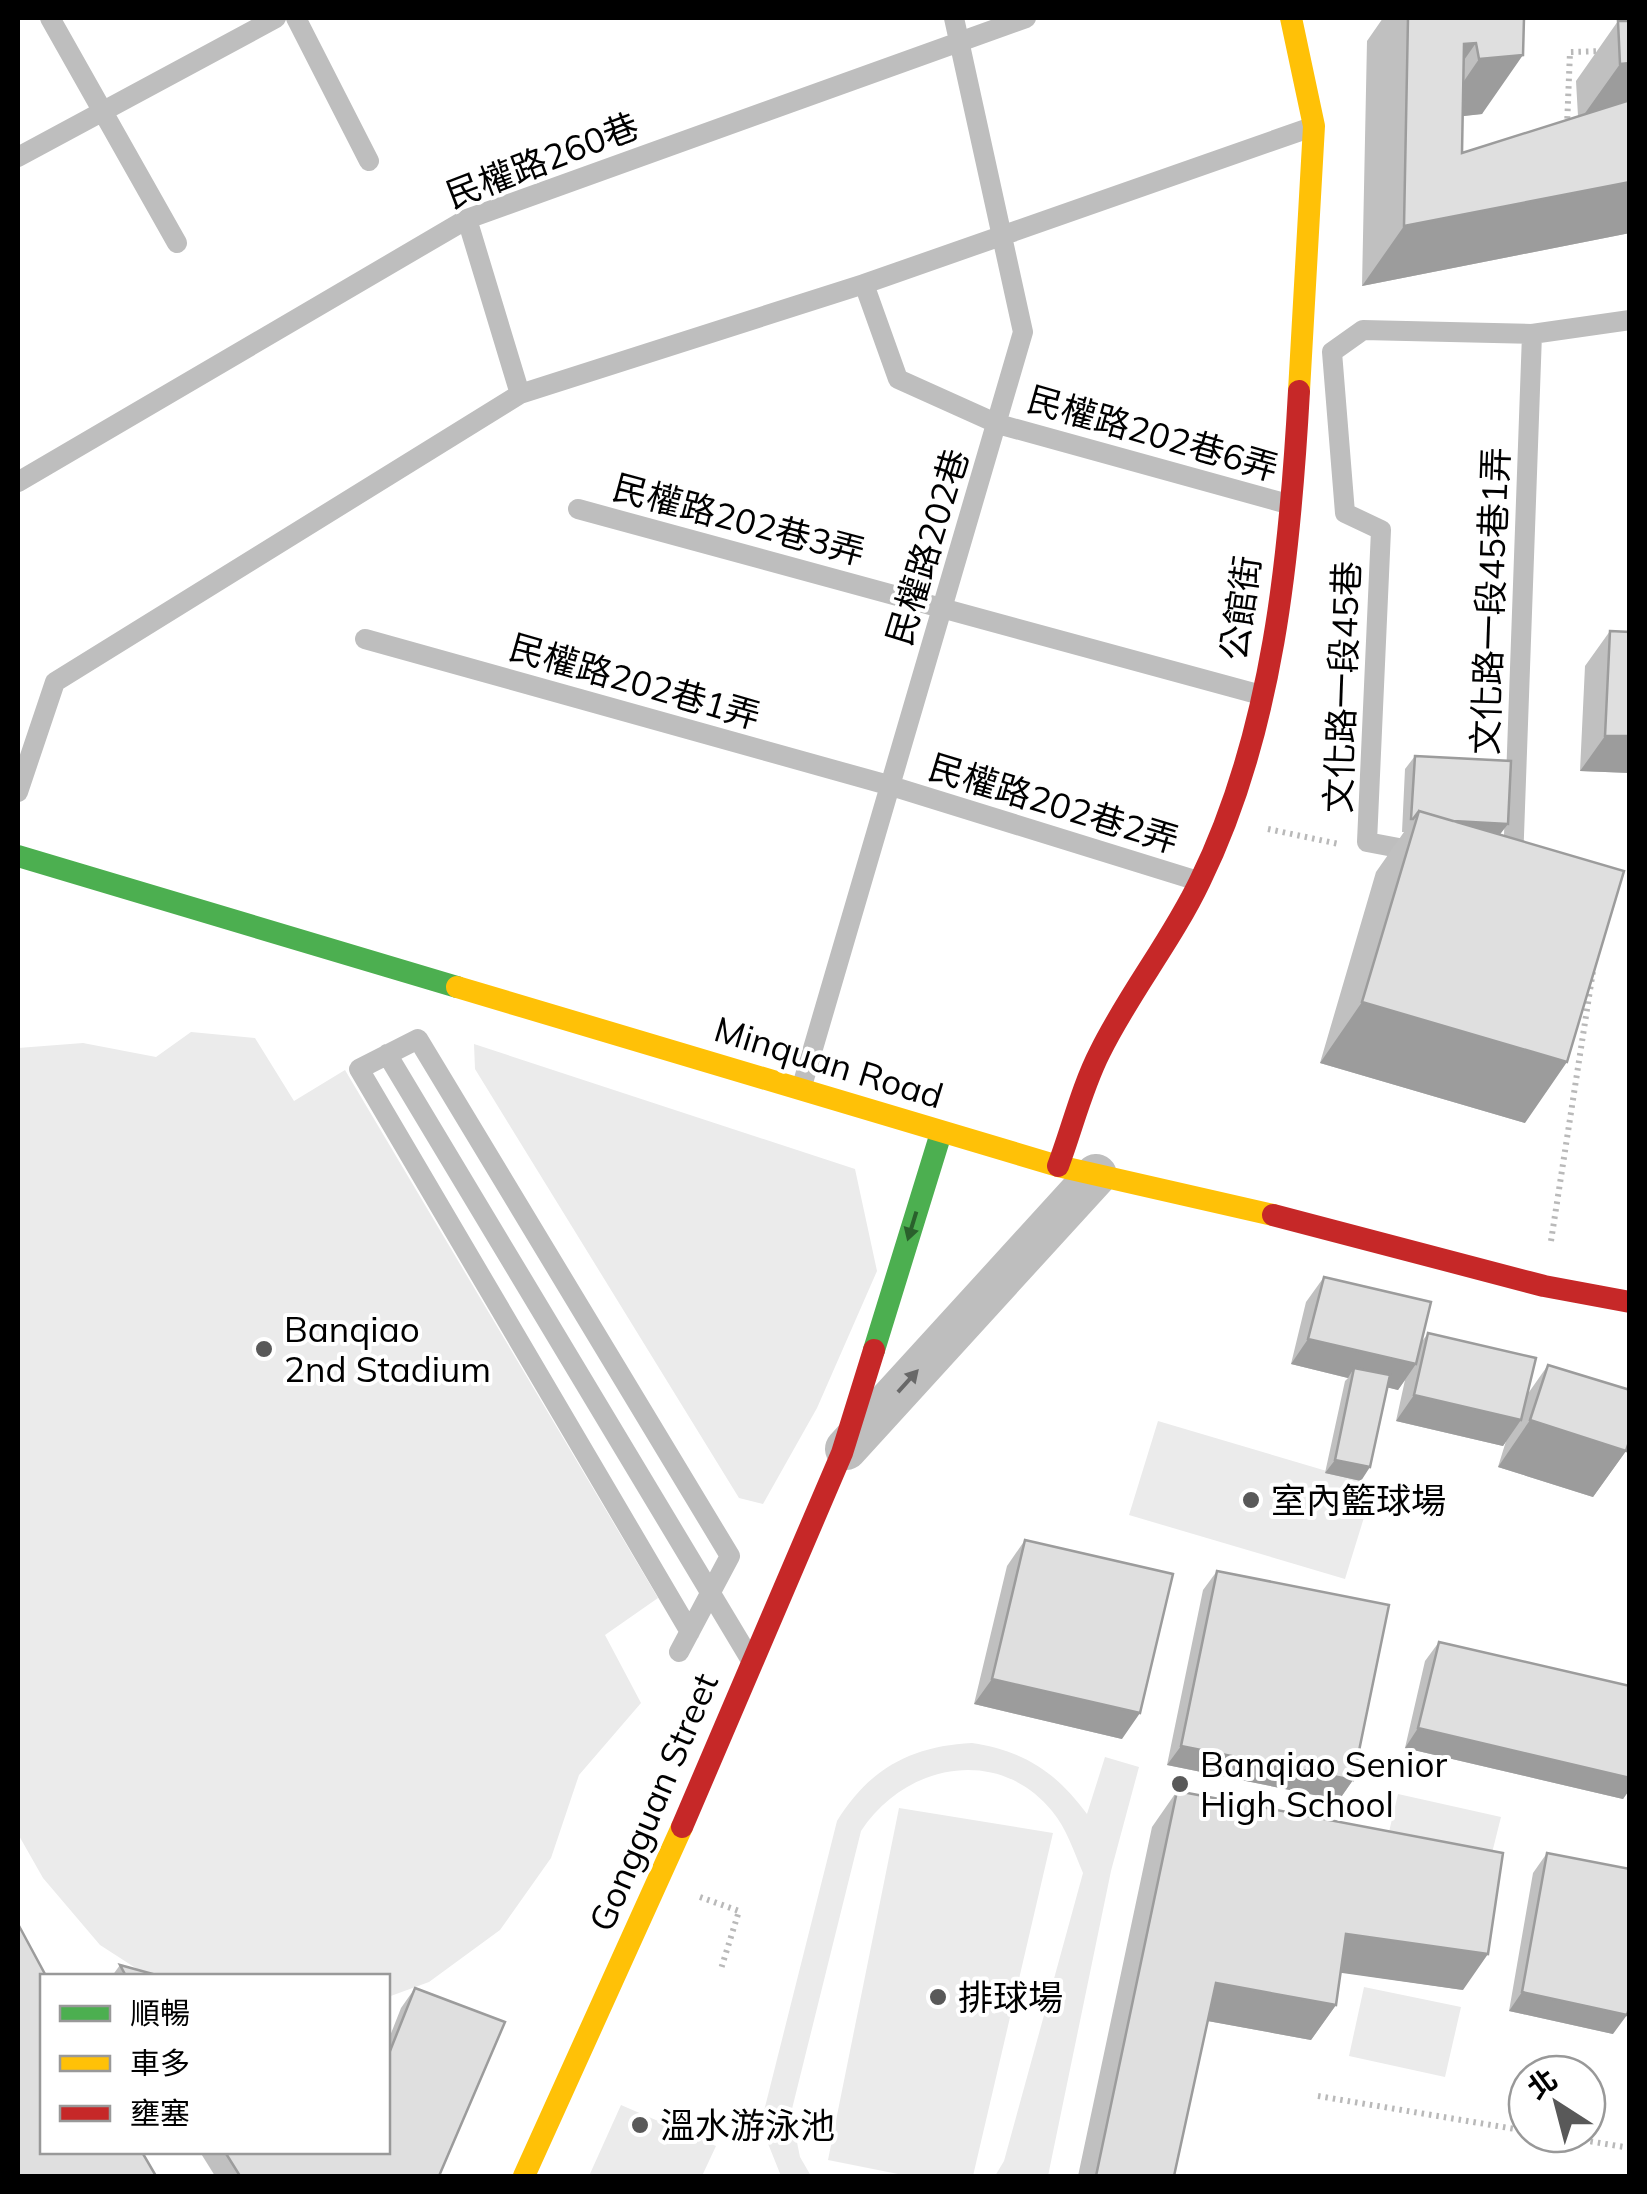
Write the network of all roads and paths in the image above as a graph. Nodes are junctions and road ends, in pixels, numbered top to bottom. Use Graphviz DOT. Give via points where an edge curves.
graph roads {
  1 [pos="50,18"];
  2 [pos="276,18"];
  3 [pos="296,18"];
  4 [pos="954,18"];
  5 [pos="1026,18"];
  6 [pos="1291,18"];
  7 [pos="960,43"];
  8 [pos="1610,51"];
  9 [pos="103,111"];
  10 [pos="1314,126"];
  11 [pos="1566,140"];
  12 [pos="24,154"];
  13 [pos="369,161"];
  14 [pos="467,219"];
  15 [pos="1000,238"];
  16 [pos="177,243"];
  17 [pos="864,284"];
  18 [pos="1630,320"];
  19 [pos="1532,334"];
  20 [pos="520,394"];
  21 [pos="998,424"];
  22 [pos="18,482"];
  23 [pos="1290,505"];
  24 [pos="578,509"];
  25 [pos="942,606"];
  26 [pos="365,639"];
  27 [pos="1264,696"];
  28 [pos="888,785"];
  29 [pos="18,792"];
  30 [pos="18,856"];
  31 [pos="1440,856"];
  32 [pos="1513,870"];
  33 [pos="1200,882"];
  34 [pos="1596,958"];
  35 [pos="387,1054"];
  36 [pos="801,1090"];
  37 [pos="940,1133"];
  38 [pos="1077,1171"];
  39 [pos="1544,1286"];
  40 [pos="1630,1302"];
  41 [pos="842,1453"];
  42 [pos="709,1596"];
  43 [pos="690,1632"];
  44 [pos="679,1652"];
  45 [pos="752,1662"];
  46 [pos="686,1892"];
  47 [pos="721,1969"];
  48 [pos="1318,2096"];
  49 [pos="1507,2128"];
  50 [pos="524,2176"];
  1 -- 9 [label="lane"];
  2 -- 9 [label="lane"];
  3 -- 13 [label="lane"];
  4 -- 7 [label="lane, 民權路202巷"];
  5 -- 7 [label="lane, 民權路260巷"];
  6 -- 10 [label="street, 公館街"];
  7 -- 14 [label="lane, 民權路260巷"];
  7 -- 15 [label="lane, 民權路202巷"];
  8 -- 11 [label="path" via="1570,52"];
  9 -- 12 [label="lane"];
  9 -- 16 [label="lane"];
  10 -- 15 [label="lane"];
  10 -- 23 [label="street, 公館街"];
  14 -- 20 [label="lane"];
  14 -- 22 [label="lane, 民權路260巷"];
  15 -- 17 [label="lane"];
  15 -- 21 [label="lane, 民權路202巷" via="1024,332"];
  17 -- 20 [label="lane"];
  17 -- 21 [label="lane, 民權路202巷6弄" via="898,379"];
  18 -- 19 [label="lane"];
  19 -- 31 [label="lane, 文化路一段45巷" via="1363,330 1332,352 1345,513 1381,530 1368,842"];
  19 -- 32 [label="lane, 文化路一段45巷1弄"];
  20 -- 29 [label="lane" via="54,682"];
  21 -- 23 [label="lane, 民權路202巷6弄"];
  21 -- 25 [label="lane, 民權路202巷"];
  23 -- 27 [label="street, 公館街"];
  24 -- 25 [label="lane, 民權路202巷3弄"];
  25 -- 27 [label="lane, 民權路202巷3弄"];
  25 -- 28 [label="lane, 民權路202巷"];
  26 -- 28 [label="lane, 民權路202巷1弄"];
  27 -- 33 [label="street, 公館街"];
  28 -- 33 [label="lane, 民權路202巷2弄"];
  28 -- 36 [label="lane, 民權路202巷"];
  30 -- 36 [label="street, Minquan Road"];
  33 -- 38 [label="street, 公館街" via="1099,1053"];
  34 -- 39 [label="path"];
  35 -- 42 [label="lane"];
  35 -- 42 [label="lane" via="418,1039 730,1556"];
  35 -- 43 [label="lane" via="359,1069"];
  36 -- 37 [label="street, Minquan Road"];
  37 -- 38 [label="street, Minquan Road"];
  37 -- 41 [label="street, Gongguan Street, one-way"];
  38 -- 39 [label="street, Minquan Road"];
  41 -- 38 [label="street, one-way"];
  39 -- 40 [label="street, Minquan Road"];
  41 -- 45 [label="street, Gongguan Street"];
  42 -- 43 [label="lane"];
  42 -- 45 [label="lane"];
  43 -- 44 [label="lane"];
  45 -- 50 [label="street, Gongguan Street"];
  46 -- 47 [label="path" via="739,1911"];
  48 -- 49 [label="path"];
}
